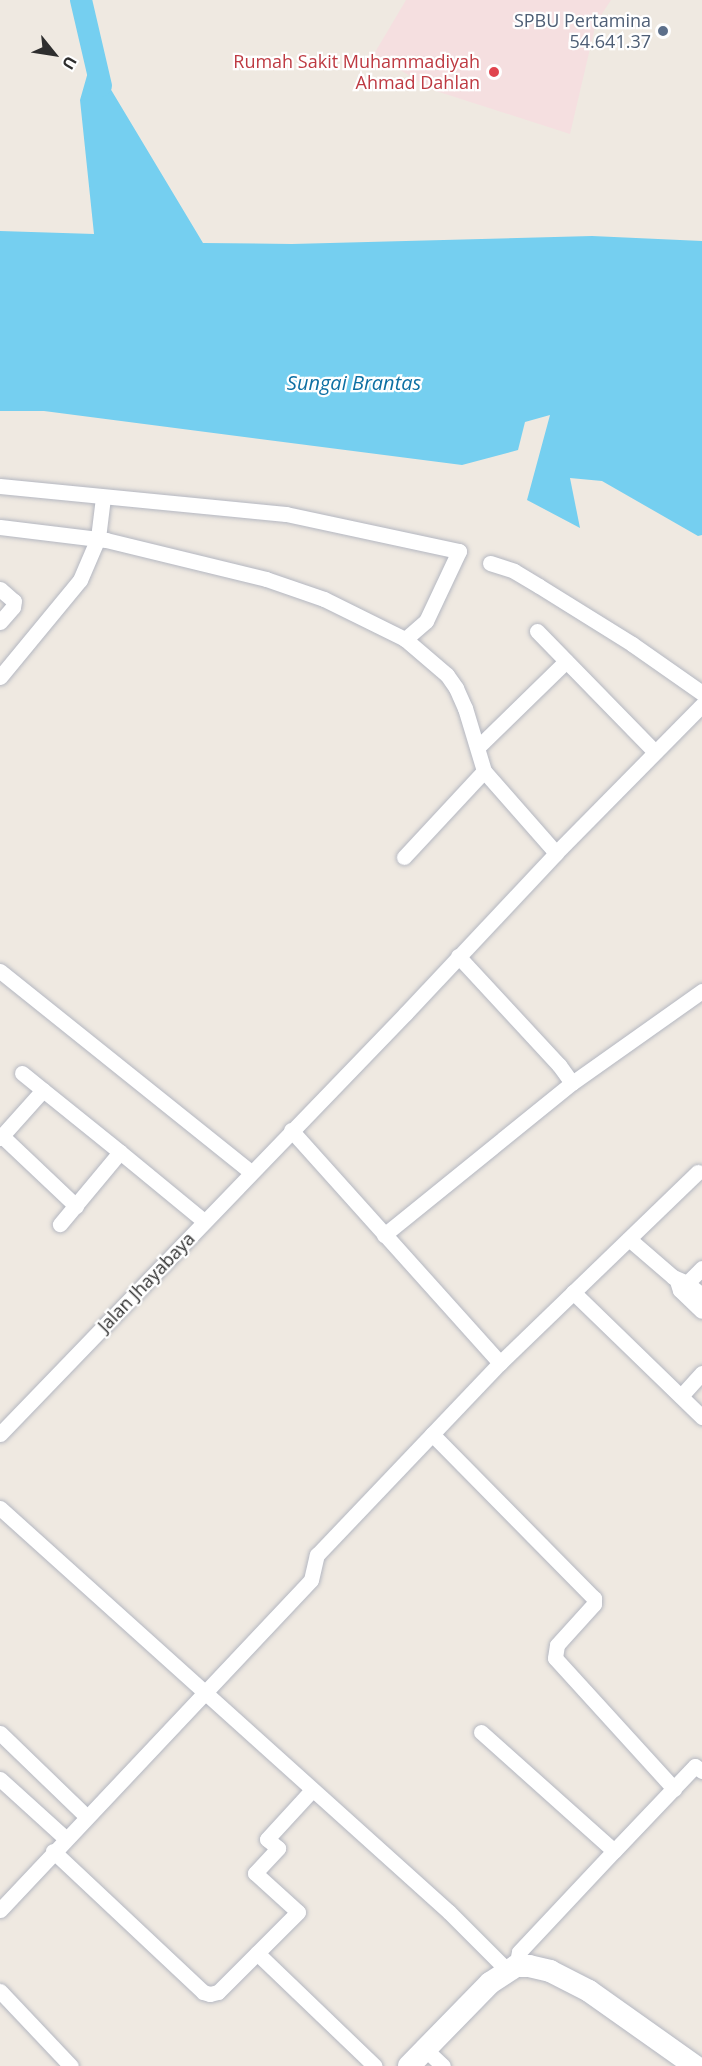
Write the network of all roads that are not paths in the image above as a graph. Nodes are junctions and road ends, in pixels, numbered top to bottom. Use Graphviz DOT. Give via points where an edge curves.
graph roads {
  1 [pos="0,486"];
  2 [pos="103,497"];
  3 [pos="0,526"];
  4 [pos="98,538"];
  5 [pos="490,563"];
  6 [pos="0,590"];
  7 [pos="0,622"];
  8 [pos="537,632"];
  9 [pos="405,639"];
  10 [pos="566,661"];
  11 [pos="0,677"];
  12 [pos="702,693"];
  13 [pos="702,705"];
  14 [pos="478,747"];
  15 [pos="655,752"];
  16 [pos="484,771"];
  17 [pos="556,852"];
  18 [pos="404,857"];
  19 [pos="458,956"];
  20 [pos="0,971"];
  21 [pos="702,991"];
  22 [pos="22,1073"];
  23 [pos="572,1083"];
  24 [pos="43,1090"];
  25 [pos="291,1130"];
  26 [pos="1,1137"];
  27 [pos="120,1152"];
  28 [pos="251,1172"];
  29 [pos="700,1173"];
  30 [pos="76,1206"];
  31 [pos="204,1221"];
  32 [pos="60,1224"];
  33 [pos="384,1235"];
  34 [pos="631,1241"];
  35 [pos="702,1268"];
  36 [pos="681,1284"];
  37 [pos="573,1293"];
  38 [pos="702,1295"];
  39 [pos="702,1311"];
  40 [pos="500,1363"];
  41 [pos="702,1373"];
  42 [pos="681,1396"];
  43 [pos="702,1417"];
  44 [pos="0,1434"];
  45 [pos="432,1434"];
  46 [pos="0,1508"];
  47 [pos="204,1692"];
  48 [pos="481,1732"];
  49 [pos="0,1733"];
  50 [pos="700,1765"];
  51 [pos="0,1779"];
  52 [pos="674,1789"];
  53 [pos="312,1790"];
  54 [pos="86,1816"];
  55 [pos="65,1838"];
  56 [pos="53,1851"];
  57 [pos="614,1851"];
  58 [pos="0,1910"];
  59 [pos="256,1953"];
  60 [pos="512,1968"];
  61 [pos="0,1991"];
  62 [pos="426,2050"];
  63 [pos="71,2066"];
  64 [pos="375,2066"];
  65 [pos="409,2066"];
  66 [pos="443,2066"];
  67 [pos="695,2066"];
  1 -- 2 [label="street"];
  2 -- 4 [label="street"];
  2 -- 9 [label="street" via="286,514 459,551 426,621"];
  3 -- 4 [label="street"];
  4 -- 9 [label="street" via="276,583 324,599"];
  4 -- 11 [label="street" via="80,580"];
  5 -- 12 [label="street" via="539,586"];
  6 -- 7 [label="street" via="14,601"];
  8 -- 10 [label="street"];
  9 -- 14 [label="street" via="447,675 456,688"];
  10 -- 14 [label="street"];
  10 -- 15 [label="street"];
  13 -- 15 [label="street, Jalan Jhayabaya"];
  14 -- 16 [label="street"];
  15 -- 17 [label="street, Jalan Jhayabaya"];
  16 -- 17 [label="street"];
  16 -- 18 [label="street"];
  17 -- 19 [label="street, Jalan Jhayabaya"];
  19 -- 23 [label="street"];
  19 -- 25 [label="street, Jalan Jhayabaya"];
  20 -- 28 [label="street"];
  21 -- 23 [label="street"];
  22 -- 24 [label="street"];
  23 -- 33 [label="street"];
  24 -- 26 [label="street"];
  24 -- 27 [label="street"];
  25 -- 28 [label="street, Jalan Jhayabaya"];
  25 -- 33 [label="street"];
  26 -- 30 [label="street"];
  27 -- 30 [label="street"];
  27 -- 31 [label="street"];
  28 -- 31 [label="street, Jalan Jhayabaya"];
  29 -- 34 [label="street"];
  30 -- 32 [label="street"];
  31 -- 44 [label="street, Jalan Jhayabaya"];
  33 -- 40 [label="street"];
  34 -- 36 [label="street"];
  34 -- 37 [label="street"];
  35 -- 36 [label="street"];
  36 -- 38 [label="street"];
  36 -- 39 [label="street"];
  37 -- 40 [label="street"];
  37 -- 42 [label="street"];
  40 -- 45 [label="street"];
  41 -- 42 [label="street"];
  42 -- 43 [label="street"];
  45 -- 47 [label="street" via="315,1557 310,1580"];
  45 -- 52 [label="street" via="594,1598 594,1604 556,1645 555,1658"];
  46 -- 47 [label="street"];
  47 -- 53 [label="street"];
  47 -- 54 [label="street"];
  48 -- 57 [label="street"];
  49 -- 54 [label="street"];
  50 -- 52 [label="street"];
  51 -- 55 [label="street"];
  52 -- 57 [label="street"];
  53 -- 59 [label="street" via="267,1839 278,1848 255,1873 298,1912"];
  53 -- 60 [label="street"];
  54 -- 55 [label="street"];
  55 -- 56 [label="street"];
  56 -- 58 [label="street"];
  56 -- 59 [label="street" via="203,1992 218,1992"];
  57 -- 60 [label="street" via="519,1952"];
  59 -- 64 [label="street"];
  60 -- 62 [label="main road" via="490,1983"];
  60 -- 67 [label="main road" via="529,1966 549,1971 589,1991"];
  61 -- 63 [label="street"];
  62 -- 65 [label="main road"];
  62 -- 66 [label="street"];
}
